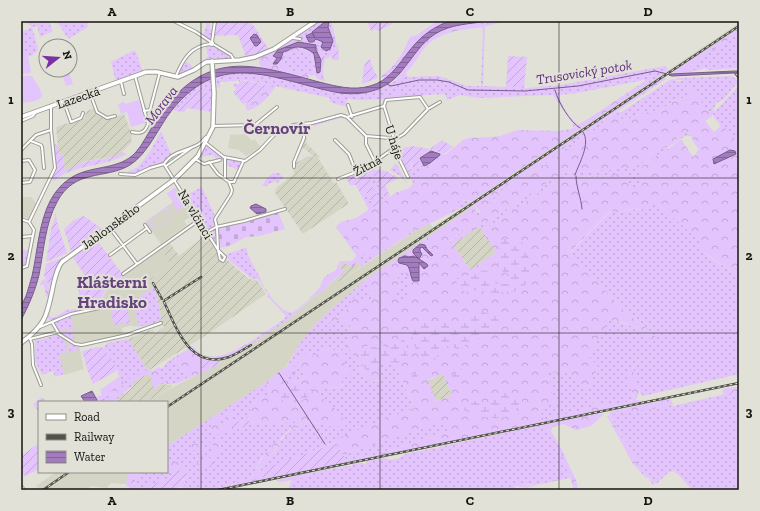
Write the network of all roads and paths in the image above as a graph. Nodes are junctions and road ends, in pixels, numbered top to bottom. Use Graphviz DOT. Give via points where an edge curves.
graph roads {
  1 [pos="174,21"];
  2 [pos="215,21"];
  3 [pos="316,21"];
  4 [pos="292,38"];
  5 [pos="300,39"];
  6 [pos="211,43"];
  7 [pos="234,60"];
  8 [pos="212,61"];
  9 [pos="160,72"];
  10 [pos="135,76"];
  11 [pos="176,77"];
  12 [pos="121,82"];
  13 [pos="90,93"];
  14 [pos="124,94"];
  15 [pos="64,102"];
  16 [pos="440,102"];
  17 [pos="348,105"];
  18 [pos="384,106"];
  19 [pos="277,107"];
  20 [pos="51,108"];
  21 [pos="428,109"];
  22 [pos="144,111"];
  23 [pos="35,112"];
  24 [pos="83,113"];
  25 [pos="115,116"];
  26 [pos="21,117"];
  27 [pos="347,117"];
  28 [pos="352,117"];
  29 [pos="21,121"];
  30 [pos="352,123"];
  31 [pos="305,124"];
  32 [pos="255,125"];
  33 [pos="213,126"];
  34 [pos="51,130"];
  35 [pos="132,132"];
  36 [pos="274,135"];
  37 [pos="366,136"];
  38 [pos="393,138"];
  39 [pos="335,140"];
  40 [pos="31,141"];
  41 [pos="204,142"];
  42 [pos="394,148"];
  43 [pos="21,150"];
  44 [pos="224,157"];
  45 [pos="195,159"];
  46 [pos="220,160"];
  47 [pos="21,161"];
  48 [pos="209,162"];
  49 [pos="243,162"];
  50 [pos="375,162"];
  51 [pos="165,165"];
  52 [pos="294,167"];
  53 [pos="44,168"];
  54 [pos="356,172"];
  55 [pos="120,174"];
  56 [pos="408,177"];
  57 [pos="225,178"];
  58 [pos="175,179"];
  59 [pos="338,179"];
  60 [pos="21,183"];
  61 [pos="231,183"];
  62 [pos="285,209"];
  63 [pos="21,219"];
  64 [pos="199,220"];
  65 [pos="29,222"];
  66 [pos="145,225"];
  67 [pos="216,226"];
  68 [pos="109,227"];
  69 [pos="147,228"];
  70 [pos="150,232"];
  71 [pos="207,232"];
  72 [pos="33,236"];
  73 [pos="21,237"];
  74 [pos="123,246"];
  75 [pos="218,250"];
  76 [pos="110,255"];
  77 [pos="222,261"];
  78 [pos="137,264"];
  79 [pos="220,264"];
  80 [pos="21,268"];
  81 [pos="123,274"];
  82 [pos="114,305"];
  83 [pos="45,319"];
  84 [pos="52,322"];
  85 [pos="48,323"];
  86 [pos="161,323"];
  87 [pos="40,327"];
  88 [pos="58,332"];
  89 [pos="29,339"];
  90 [pos="21,343"];
  91 [pos="41,385"];
  92 [pos="21,487"];
  93 [pos="23,490"];
  1 -- 6 [label="street"];
  2 -- 6 [label="street"];
  3 -- 4 [label="street"];
  4 -- 5 [label="street"];
  4 -- 7 [label="street" via="267,53 244,60"];
  6 -- 7 [label="street" via="231,55"];
  6 -- 11 [label="street" via="196,47 186,58"];
  7 -- 8 [label="street"];
  8 -- 11 [label="street"];
  8 -- 33 [label="street, Jablonského"];
  9 -- 10 [label="street, Lazecká" via="147,72"];
  9 -- 11 [label="street, Lazecká"];
  9 -- 22 [label="street" via="150,110"];
  10 -- 12 [label="street, Lazecká"];
  10 -- 22 [label="street"];
  12 -- 13 [label="street, Lazecká"];
  12 -- 14 [label="street"];
  13 -- 15 [label="street, Lazecká"];
  13 -- 25 [label="street" via="97,112 107,118"];
  15 -- 23 [label="street, Lazecká"];
  15 -- 24 [label="street" via="71,122 81,118"];
  16 -- 21 [label="street"];
  17 -- 28 [label="street"];
  18 -- 21 [label="street" via="386,100 418,97"];
  18 -- 28 [label="street"];
  18 -- 38 [label="street, U háje"];
  19 -- 32 [label="street"];
  20 -- 34 [label="street"];
  21 -- 38 [label="street" via="404,134"];
  22 -- 35 [label="street" via="147,127 141,133"];
  23 -- 26 [label="street, Lazecká"];
  23 -- 29 [label="street, Lazecká" via="33,116"];
  27 -- 28 [label="street"];
  27 -- 30 [label="street"];
  27 -- 31 [label="street" via="341,115"];
  28 -- 30 [label="street"];
  30 -- 37 [label="street"];
  31 -- 36 [label="street" via="293,126"];
  31 -- 52 [label="street" via="304,138"];
  32 -- 33 [label="street"];
  32 -- 36 [label="street"];
  33 -- 41 [label="street, Jablonského"];
  34 -- 40 [label="street" via="38,134"];
  34 -- 65 [label="street" via="55,168"];
  36 -- 49 [label="street" via="260,150"];
  37 -- 38 [label="street"];
  37 -- 50 [label="street" via="366,144"];
  38 -- 42 [label="street, U háje"];
  39 -- 54 [label="street" via="351,157"];
  40 -- 43 [label="street"];
  40 -- 53 [label="street" via="42,147"];
  41 -- 44 [label="street"];
  41 -- 45 [label="street, Jablonského"];
  41 -- 51 [label="street"];
  42 -- 50 [label="street, Žitná"];
  42 -- 56 [label="street, U háje"];
  44 -- 49 [label="street"];
  44 -- 57 [label="street"];
  45 -- 48 [label="street" via="203,163"];
  45 -- 58 [label="street, Jablonského"];
  46 -- 48 [label="street"];
  47 -- 60 [label="street" via="29,160 35,171 30,182"];
  48 -- 57 [label="street" via="218,174"];
  49 -- 61 [label="street"];
  50 -- 54 [label="street, Žitná"];
  51 -- 55 [label="street" via="135,175"];
  51 -- 58 [label="street, Na vlčinci"];
  54 -- 59 [label="street, Žitná"];
  57 -- 61 [label="street"];
  58 -- 64 [label="street, Na vlčinci"];
  58 -- 68 [label="street, Jablonského"];
  61 -- 67 [label="street" via="232,193 215,217"];
  62 -- 67 [label="street"];
  63 -- 65 [label="street"];
  64 -- 71 [label="street, Na vlčinci"];
  64 -- 78 [label="street"];
  65 -- 72 [label="street" via="33,228"];
  66 -- 69 [label="street"];
  67 -- 71 [label="street"];
  67 -- 75 [label="street"];
  68 -- 74 [label="street"];
  68 -- 83 [label="street, Jablonského" via="60,264"];
  69 -- 70 [label="street"];
  69 -- 74 [label="street"];
  71 -- 75 [label="street, Na vlčinci"];
  72 -- 73 [label="street"];
  72 -- 80 [label="street" via="27,266"];
  74 -- 76 [label="street"];
  74 -- 78 [label="street"];
  75 -- 77 [label="street, Na vlčinci"];
  75 -- 77 [label="street, Na vlčinci" via="225,258"];
  77 -- 79 [label="street"];
  78 -- 81 [label="street"];
  82 -- 84 [label="street" via="71,314"];
  83 -- 85 [label="street"];
  83 -- 87 [label="street, Jablonského"];
  84 -- 85 [label="street"];
  84 -- 88 [label="street"];
  85 -- 87 [label="street"];
  86 -- 88 [label="street" via="94,344 78,345"];
  87 -- 89 [label="street, Jablonského"];
  88 -- 89 [label="street"];
  89 -- 90 [label="street, Jablonského"];
  89 -- 91 [label="street" via="32,344 32,363"];
  92 -- 93 [label="street"];
}
